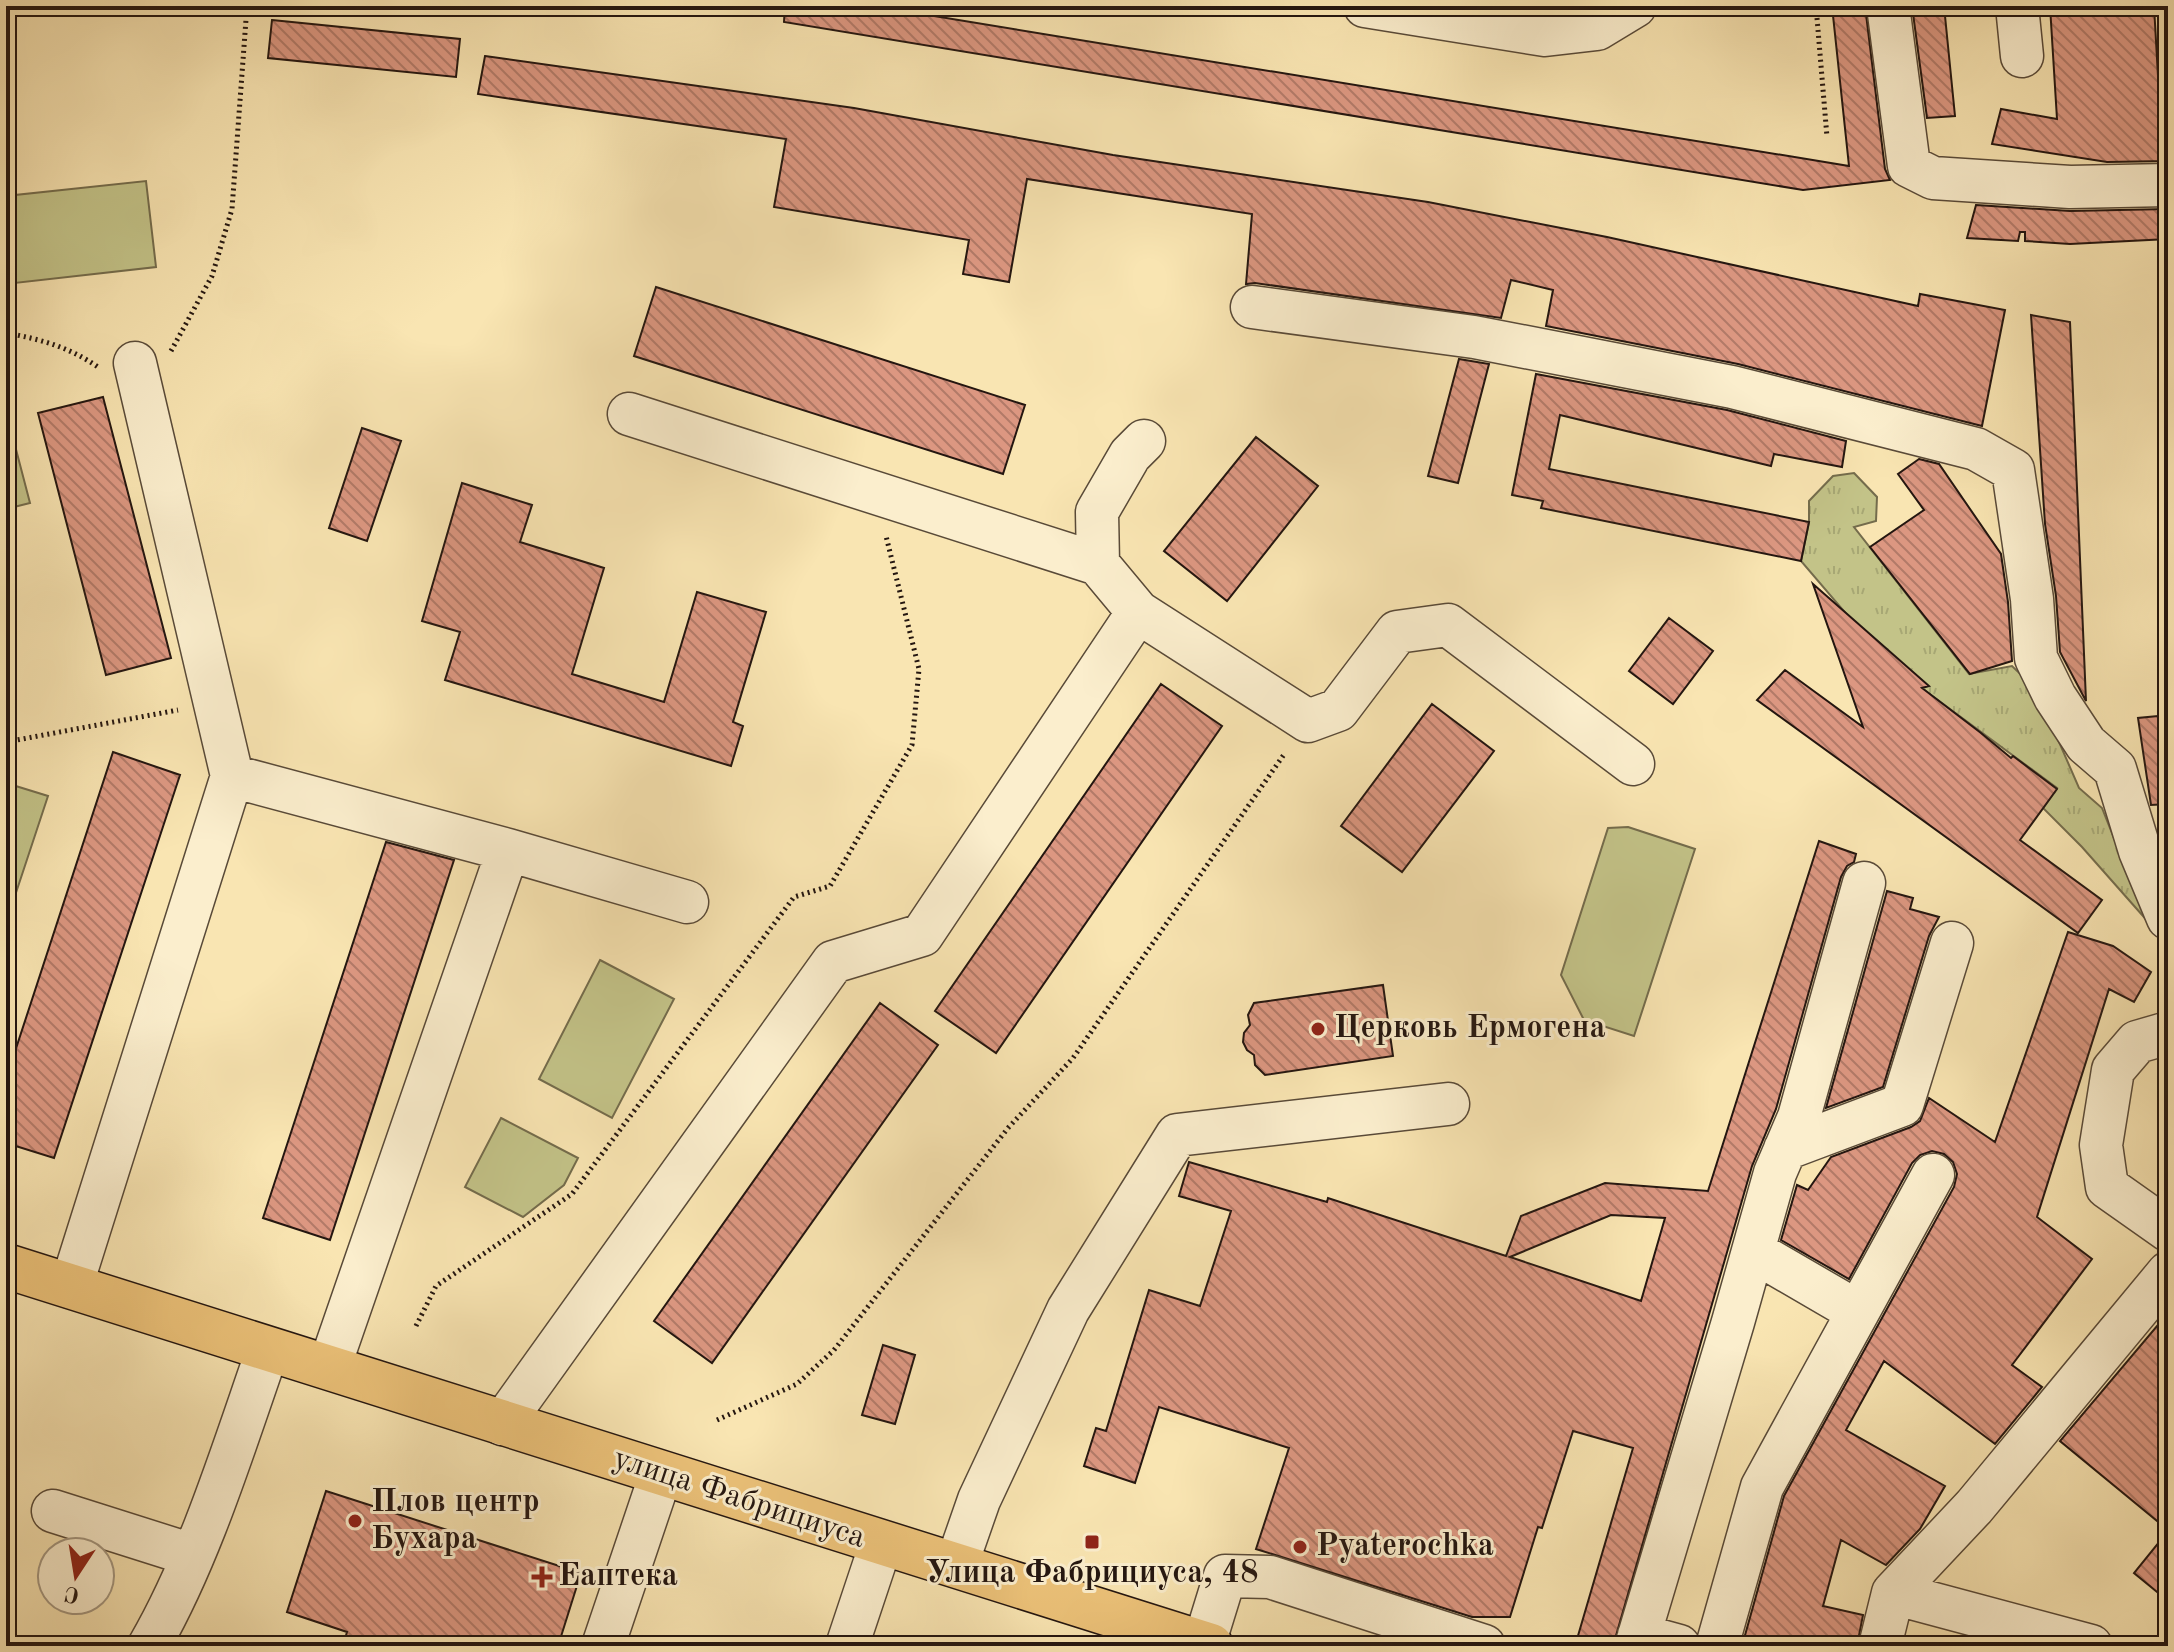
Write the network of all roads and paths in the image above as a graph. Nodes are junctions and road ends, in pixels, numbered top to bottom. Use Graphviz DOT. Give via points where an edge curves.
graph roads {
  1 [pos="247,6"];
  2 [pos="1365,6"];
  3 [pos="1635,6"];
  4 [pos="1816,6"];
  5 [pos="1888,6"];
  6 [pos="2017,6"];
  7 [pos="2022,56"];
  8 [pos="1827,137"];
  9 [pos="2168,185"];
  10 [pos="1252,307"];
  11 [pos="6,333"];
  12 [pos="140,382"];
  13 [pos="629,414"];
  14 [pos="1144,441"];
  15 [pos="875,493"];
  16 [pos="1098,564"];
  17 [pos="1138,612"];
  18 [pos="214,704"];
  19 [pos="1308,721"];
  20 [pos="6,742"];
  21 [pos="1633,764"];
  22 [pos="232,776"];
  23 [pos="508,850"];
  24 [pos="1864,883"];
  25 [pos="687,902"];
  26 [pos="2168,918"];
  27 [pos="1952,943"];
  28 [pos="2168,1033"];
  29 [pos="1448,1104"];
  30 [pos="1785,1149"];
  31 [pos="1933,1175"];
  32 [pos="2168,1230"];
  33 [pos="1753,1251"];
  34 [pos="6,1266"];
  35 [pos="2168,1273"];
  36 [pos="71,1287"];
  37 [pos="1858,1312"];
  38 [pos="416,1326"];
  39 [pos="268,1349"];
  40 [pos="329,1368"];
  41 [pos="717,1420"];
  42 [pos="502,1424"];
  43 [pos="661,1474"];
  44 [pos="53,1511"];
  45 [pos="881,1544"];
  46 [pos="192,1555"];
  47 [pos="956,1566"];
  48 [pos="1893,1593"];
  49 [pos="1637,1641"];
  50 [pos="1207,1645"];
  51 [pos="149,1646"];
  52 [pos="603,1646"];
  53 [pos="847,1646"];
  54 [pos="1484,1646"];
  55 [pos="1679,1646"];
  56 [pos="1717,1646"];
  57 [pos="1880,1646"];
  58 [pos="2091,1646"];
  1 -- 12 [label="path" via="232,209 212,276"];
  2 -- 3 [label="street" via="1545,35 1597,29"];
  4 -- 8 [label="path"];
  5 -- 9 [label="street" via="1909,166 1933,178 2070,187"];
  6 -- 7 [label="street"];
  10 -- 26 [label="street" via="1474,337 1732,387 1976,449 2013,470 2036,658 2086,744 2115,769"];
  11 -- 12 [label="path" via="42,340"];
  12 -- 18 [label="street"];
  13 -- 15 [label="street"];
  14 -- 16 [label="street" via="1097,512"];
  15 -- 16 [label="street"];
  15 -- 38 [label="path" via="919,669 912,745 830,886 794,897 572,1194 436,1286"];
  16 -- 17 [label="street"];
  17 -- 19 [label="street"];
  17 -- 42 [label="street" via="922,935 833,962"];
  18 -- 20 [label="path"];
  18 -- 22 [label="street"];
  19 -- 21 [label="street" via="1338,710 1397,632 1448,625"];
  19 -- 41 [label="path" via="1073,1058 1008,1128 834,1350 797,1384"];
  22 -- 23 [label="street"];
  22 -- 36 [label="street"];
  23 -- 25 [label="street"];
  23 -- 40 [label="street"];
  24 -- 30 [label="street" via="1799,1117"];
  27 -- 30 [label="street" via="1902,1105"];
  28 -- 32 [label="street" via="2137,1042 2113,1070 2101,1145 2107,1187"];
  29 -- 47 [label="street" via="1177,1135 1068,1310 979,1500"];
  30 -- 33 [label="street"];
  31 -- 37 [label="street"];
  33 -- 37 [label="street"];
  33 -- 49 [label="street"];
  34 -- 36 [label="main road, улица Фабрициуса"];
  35 -- 48 [label="street" via="1974,1507"];
  36 -- 39 [label="main road, улица Фабрициуса"];
  37 -- 56 [label="street" via="1762,1487"];
  39 -- 40 [label="main road, улица Фабрициуса"];
  39 -- 46 [label="street"];
  40 -- 42 [label="main road, улица Фабрициуса"];
  42 -- 43 [label="main road, улица Фабрициуса"];
  43 -- 45 [label="main road, улица Фабрициуса"];
  43 -- 52 [label="street"];
  44 -- 46 [label="street"];
  45 -- 47 [label="main road, улица Фабрициуса"];
  45 -- 53 [label="street"];
  46 -- 51 [label="street"];
  47 -- 50 [label="main road, улица Фабрициуса"];
  48 -- 57 [label="street"];
  48 -- 58 [label="street"];
  49 -- 55 [label="street"];
  50 -- 54 [label="street" via="1225,1576 1270,1577"];
}
